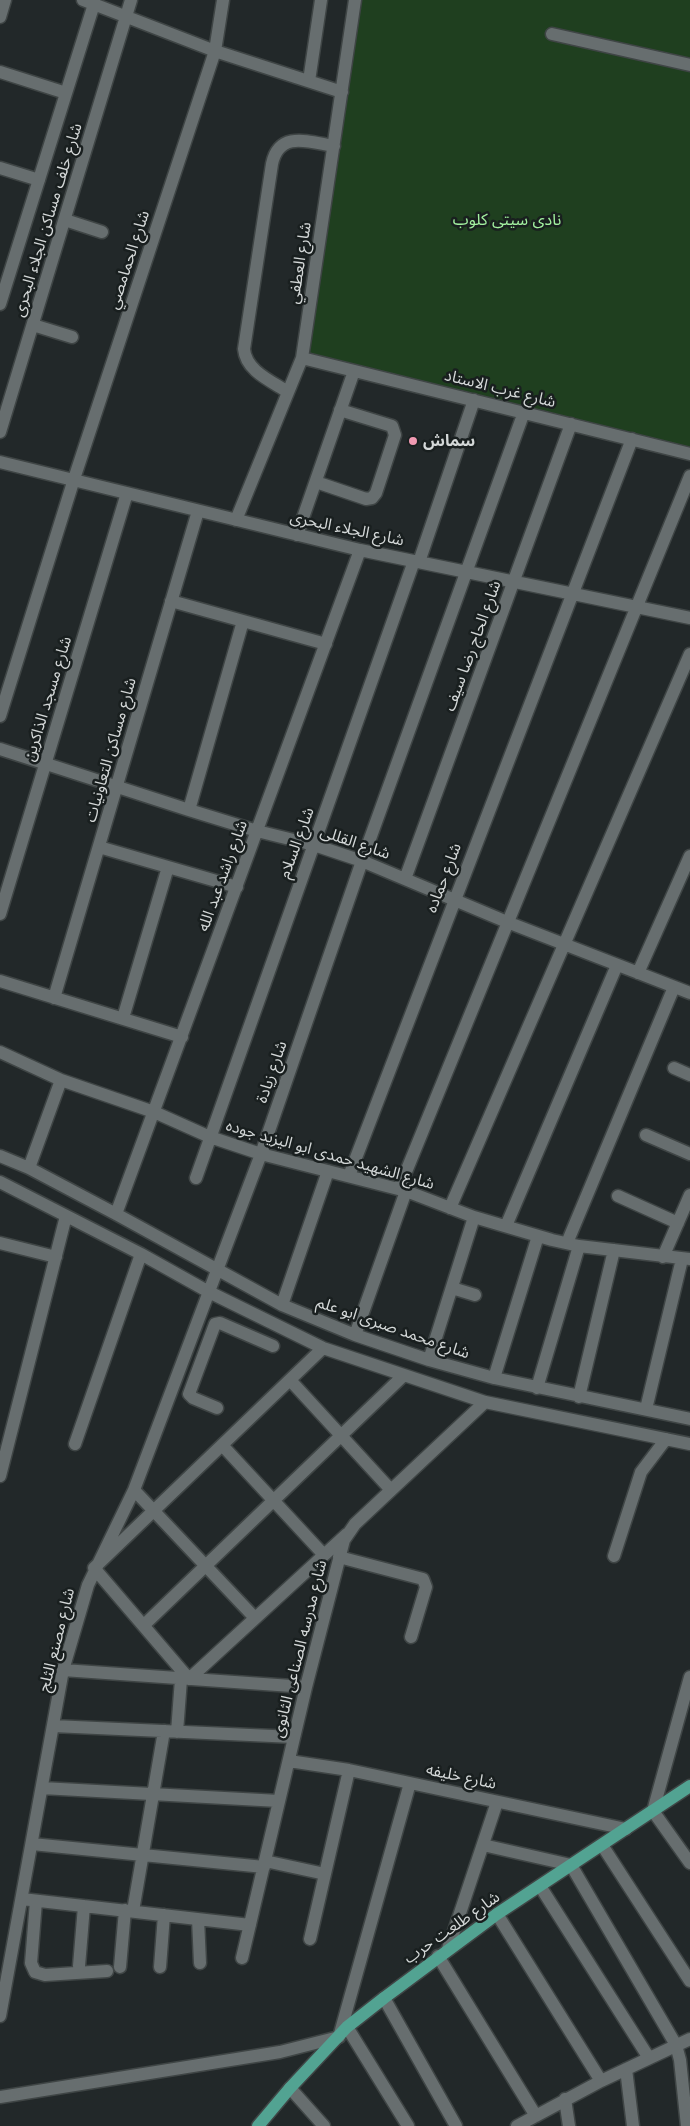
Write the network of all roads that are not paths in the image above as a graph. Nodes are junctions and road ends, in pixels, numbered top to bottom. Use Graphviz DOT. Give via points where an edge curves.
graph roads {
  1 [pos="5,0"];
  2 [pos="131,0"];
  3 [pos="223,0"];
  4 [pos="321,0"];
  5 [pos="355,0"];
  6 [pos="88,2"];
  7 [pos="0,17"];
  8 [pos="127,17"];
  9 [pos="552,34"];
  10 [pos="216,51"];
  11 [pos="690,66"];
  12 [pos="0,72"];
  13 [pos="309,81"];
  14 [pos="342,92"];
  15 [pos="66,93"];
  16 [pos="334,146"];
  17 [pos="0,168"];
  18 [pos="39,180"];
  19 [pos="65,220"];
  20 [pos="102,232"];
  21 [pos="6,264"];
  22 [pos="0,304"];
  23 [pos="33,325"];
  24 [pos="72,337"];
  25 [pos="302,358"];
  26 [pos="354,370"];
  27 [pos="288,392"];
  28 [pos="474,400"];
  29 [pos="340,410"];
  30 [pos="524,412"];
  31 [pos="571,424"];
  32 [pos="0,432"];
  33 [pos="632,439"];
  34 [pos="690,454"];
  35 [pos="0,462"];
  36 [pos="690,476"];
  37 [pos="74,479"];
  38 [pos="316,482"];
  39 [pos="127,493"];
  40 [pos="198,511"];
  41 [pos="236,520"];
  42 [pos="297,535"];
  43 [pos="360,550"];
  44 [pos="416,561"];
  45 [pos="466,571"];
  46 [pos="514,581"];
  47 [pos="572,593"];
  48 [pos="171,601"];
  49 [pos="637,607"];
  50 [pos="690,618"];
  51 [pos="243,621"];
  52 [pos="326,644"];
  53 [pos="690,654"];
  54 [pos="0,716"];
  55 [pos="0,749"];
  56 [pos="45,764"];
  57 [pos="116,788"];
  58 [pos="190,810"];
  59 [pos="258,831"];
  60 [pos="314,845"];
  61 [pos="99,847"];
  62 [pos="690,856"];
  63 [pos="362,861"];
  64 [pos="168,867"];
  65 [pos="405,879"];
  66 [pos="237,887"];
  67 [pos="454,899"];
  68 [pos="0,914"];
  69 [pos="507,922"];
  70 [pos="563,944"];
  71 [pos="617,966"];
  72 [pos="638,973"];
  73 [pos="0,981"];
  74 [pos="674,987"];
  75 [pos="690,993"];
  76 [pos="54,998"];
  77 [pos="123,1018"];
  78 [pos="182,1037"];
  79 [pos="0,1052"];
  80 [pos="674,1068"];
  81 [pos="690,1075"];
  82 [pos="61,1080"];
  83 [pos="154,1112"];
  84 [pos="646,1135"];
  85 [pos="210,1137"];
  86 [pos="261,1154"];
  87 [pos="690,1154"];
  88 [pos="0,1156"];
  89 [pos="29,1168"];
  90 [pos="328,1171"];
  91 [pos="349,1176"];
  92 [pos="196,1178"];
  93 [pos="0,1182"];
  94 [pos="403,1190"];
  95 [pos="690,1195"];
  96 [pos="618,1196"];
  97 [pos="450,1208"];
  98 [pos="116,1214"];
  99 [pos="66,1216"];
  100 [pos="474,1217"];
  101 [pos="678,1223"];
  102 [pos="506,1226"];
  103 [pos="538,1236"];
  104 [pos="0,1243"];
  105 [pos="573,1245"];
  106 [pos="614,1250"];
  107 [pos="141,1254"];
  108 [pos="662,1256"];
  109 [pos="56,1257"];
  110 [pos="686,1259"];
  111 [pos="217,1271"];
  112 [pos="452,1288"];
  113 [pos="210,1292"];
  114 [pos="475,1295"];
  115 [pos="282,1305"];
  116 [pos="241,1307"];
  117 [pos="232,1328"];
  118 [pos="355,1335"];
  119 [pos="273,1346"];
  120 [pos="323,1348"];
  121 [pos="429,1360"];
  122 [pos="403,1376"];
  123 [pos="494,1378"];
  124 [pos="290,1380"];
  125 [pos="537,1388"];
  126 [pos="579,1397"];
  127 [pos="485,1402"];
  128 [pos="217,1408"];
  129 [pos="646,1409"];
  130 [pos="690,1418"];
  131 [pos="341,1436"];
  132 [pos="666,1439"];
  133 [pos="75,1444"];
  134 [pos="690,1444"];
  135 [pos="222,1445"];
  136 [pos="0,1476"];
  137 [pos="134,1490"];
  138 [pos="391,1490"];
  139 [pos="274,1500"];
  140 [pos="154,1511"];
  141 [pos="347,1534"];
  142 [pos="324,1555"];
  143 [pos="614,1556"];
  144 [pos="339,1558"];
  145 [pos="206,1566"];
  146 [pos="94,1568"];
  147 [pos="256,1618"];
  148 [pos="144,1625"];
  149 [pos="411,1637"];
  150 [pos="63,1670"];
  151 [pos="690,1677"];
  152 [pos="185,1679"];
  153 [pos="306,1687"];
  154 [pos="53,1726"];
  155 [pos="171,1731"];
  156 [pos="294,1737"];
  157 [pos="289,1761"];
  158 [pos="349,1770"];
  159 [pos="410,1783"];
  160 [pos="690,1786"];
  161 [pos="42,1788"];
  162 [pos="153,1795"];
  163 [pos="279,1801"];
  164 [pos="498,1802"];
  165 [pos="653,1811"];
  166 [pos="626,1829"];
  167 [pos="32,1844"];
  168 [pos="483,1845"];
  169 [pos="602,1845"];
  170 [pos="142,1855"];
  171 [pos="690,1863"];
  172 [pos="265,1864"];
  173 [pos="571,1865"];
  174 [pos="325,1874"];
  175 [pos="540,1886"];
  176 [pos="22,1899"];
  177 [pos="36,1901"];
  178 [pos="84,1906"];
  179 [pos="129,1911"];
  180 [pos="497,1914"];
  181 [pos="164,1915"];
  182 [pos="198,1919"];
  183 [pos="250,1925"];
  184 [pos="310,1939"];
  185 [pos="448,1949"];
  186 [pos="438,1956"];
  187 [pos="242,1958"];
  188 [pos="200,1963"];
  189 [pos="78,1966"];
  190 [pos="120,1967"];
  191 [pos="160,1967"];
  192 [pos="107,1971"];
  193 [pos="690,1981"];
  194 [pos="384,1998"];
  195 [pos="0,2016"];
  196 [pos="343,2032"];
  197 [pos="690,2038"];
  198 [pos="676,2045"];
  199 [pos="649,2058"];
  200 [pos="626,2069"];
  201 [pos="601,2081"];
  202 [pos="290,2088"];
  203 [pos="0,2097"];
  204 [pos="565,2099"];
  205 [pos="536,2116"];
  206 [pos="259,2125"];
  207 [pos="324,2126"];
  208 [pos="408,2126"];
  209 [pos="456,2126"];
  210 [pos="518,2126"];
  211 [pos="570,2126"];
  212 [pos="634,2126"];
  213 [pos="687,2126"];
  1 -- 7 [label="street"];
  2 -- 8 [label="street, شارع خلف مساكن الجلاء البحرى"];
  3 -- 10 [label="street, شارع الحمامصي"];
  4 -- 13 [label="street"];
  5 -- 14 [label="street, شارع العطفي"];
  6 -- 8 [label="street"];
  6 -- 15 [label="street"];
  8 -- 10 [label="street"];
  8 -- 19 [label="street, شارع خلف مساكن الجلاء البحرى"];
  9 -- 11 [label="street"];
  10 -- 13 [label="street"];
  10 -- 37 [label="street, شارع الحمامصي"];
  12 -- 15 [label="street"];
  13 -- 14 [label="street"];
  14 -- 16 [label="street, شارع العطفي"];
  15 -- 18 [label="street"];
  16 -- 25 [label="street, شارع العطفي"];
  16 -- 27 [label="street" via="290,141 273,156 244,349 246,360 253,369"];
  17 -- 18 [label="street"];
  18 -- 21 [label="street"];
  19 -- 20 [label="street"];
  19 -- 23 [label="street, شارع خلف مساكن الجلاء البحرى"];
  21 -- 22 [label="street"];
  23 -- 24 [label="street"];
  23 -- 32 [label="street, شارع خلف مساكن الجلاء البحرى"];
  25 -- 26 [label="street, شارع غرب الاستاد"];
  25 -- 27 [label="street, شارع العطفي"];
  26 -- 28 [label="street, شارع غرب الاستاد"];
  26 -- 29 [label="street"];
  27 -- 41 [label="street, شارع العطفي"];
  28 -- 30 [label="street, شارع غرب الاستاد"];
  28 -- 44 [label="street, شارع السلام"];
  29 -- 38 [label="street"];
  29 -- 38 [label="street" via="392,426 395,430 376,493 366,499"];
  30 -- 31 [label="street, شارع غرب الاستاد"];
  30 -- 45 [label="street, شارع زيادة"];
  31 -- 33 [label="street, شارع غرب الاستاد"];
  31 -- 46 [label="street, شارع الحاج رضا سيف"];
  33 -- 34 [label="street, شارع غرب الاستاد"];
  33 -- 47 [label="street, شارع حماده"];
  35 -- 37 [label="street, شارع الجلاء البحرى"];
  36 -- 49 [label="street"];
  37 -- 39 [label="street, شارع الجلاء البحرى"];
  37 -- 54 [label="street, شارع الحمامصي"];
  38 -- 42 [label="street"];
  39 -- 40 [label="street, شارع الجلاء البحرى"];
  39 -- 56 [label="street, شارع مسجد الذاكرين"];
  40 -- 41 [label="street, شارع الجلاء البحرى"];
  40 -- 48 [label="street, شارع مساكن التعاونيات"];
  41 -- 42 [label="street, شارع الجلاء البحرى"];
  42 -- 43 [label="street, شارع الجلاء البحرى"];
  43 -- 44 [label="street, شارع الجلاء البحرى"];
  43 -- 52 [label="street, شارع راشد عبد الله"];
  44 -- 45 [label="street, شارع الجلاء البحرى"];
  44 -- 60 [label="street, شارع السلام"];
  45 -- 46 [label="street, شارع الجلاء البحرى"];
  45 -- 63 [label="street, شارع زيادة"];
  46 -- 47 [label="street, شارع الجلاء البحرى"];
  46 -- 65 [label="street, شارع الحاج رضا سيف"];
  47 -- 49 [label="street, شارع الجلاء البحرى"];
  47 -- 67 [label="street, شارع حماده"];
  48 -- 51 [label="street"];
  48 -- 57 [label="street, شارع مساكن التعاونيات"];
  49 -- 50 [label="street, شارع الجلاء البحرى"];
  49 -- 69 [label="street"];
  51 -- 52 [label="street"];
  51 -- 58 [label="street"];
  52 -- 59 [label="street, شارع راشد عبد الله"];
  53 -- 70 [label="street"];
  55 -- 56 [label="street, شارع القللى"];
  56 -- 57 [label="street, شارع القللى"];
  56 -- 68 [label="street, شارع مسجد الذاكرين"];
  57 -- 58 [label="street, شارع القللى"];
  57 -- 61 [label="street, شارع مساكن التعاونيات"];
  58 -- 59 [label="street, شارع القللى"];
  59 -- 60 [label="street, شارع القللى"];
  59 -- 66 [label="street, شارع راشد عبد الله"];
  60 -- 63 [label="street, شارع القللى"];
  60 -- 85 [label="street, شارع السلام"];
  61 -- 64 [label="street"];
  61 -- 76 [label="street, شارع مساكن التعاونيات"];
  62 -- 72 [label="street"];
  63 -- 65 [label="street, شارع القللى"];
  63 -- 86 [label="street, شارع زيادة"];
  64 -- 66 [label="street"];
  64 -- 77 [label="street"];
  65 -- 67 [label="street, شارع القللى"];
  66 -- 78 [label="street, شارع راشد عبد الله"];
  67 -- 69 [label="street, شارع القللى"];
  67 -- 91 [label="street, شارع حماده"];
  69 -- 70 [label="street, شارع القللى"];
  69 -- 94 [label="street"];
  70 -- 71 [label="street, شارع القللى"];
  70 -- 97 [label="street"];
  71 -- 72 [label="street, شارع القللى"];
  71 -- 102 [label="street"];
  72 -- 74 [label="street, شارع القللى"];
  73 -- 76 [label="street"];
  74 -- 75 [label="street, شارع القللى"];
  74 -- 105 [label="street"];
  76 -- 77 [label="street"];
  77 -- 78 [label="street"];
  78 -- 83 [label="street, شارع راشد عبد الله"];
  79 -- 82 [label="street, شارع الشهيد حمدى ابو اليزيد جوده"];
  80 -- 81 [label="street"];
  82 -- 83 [label="street, شارع الشهيد حمدى ابو اليزيد جوده"];
  82 -- 89 [label="street"];
  83 -- 85 [label="street, شارع الشهيد حمدى ابو اليزيد جوده"];
  83 -- 98 [label="street, شارع راشد عبد الله"];
  84 -- 87 [label="street"];
  85 -- 86 [label="street, شارع الشهيد حمدى ابو اليزيد جوده"];
  85 -- 92 [label="street, شارع السلام"];
  86 -- 90 [label="street, شارع الشهيد حمدى ابو اليزيد جوده"];
  86 -- 111 [label="street, شارع زيادة"];
  88 -- 89 [label="street, شارع محمد صبرى ابو علم"];
  89 -- 98 [label="street, شارع محمد صبرى ابو علم"];
  90 -- 91 [label="street, شارع الشهيد حمدى ابو اليزيد جوده"];
  90 -- 115 [label="street"];
  91 -- 94 [label="street, شارع الشهيد حمدى ابو اليزيد جوده"];
  93 -- 99 [label="street"];
  94 -- 97 [label="street, شارع الشهيد حمدى ابو اليزيد جوده"];
  94 -- 118 [label="street"];
  95 -- 101 [label="street"];
  96 -- 101 [label="street"];
  97 -- 100 [label="street, شارع الشهيد حمدى ابو اليزيد جوده"];
  98 -- 111 [label="street, شارع محمد صبرى ابو علم"];
  99 -- 107 [label="street"];
  99 -- 109 [label="street"];
  100 -- 102 [label="street, شارع الشهيد حمدى ابو اليزيد جوده"];
  100 -- 112 [label="street"];
  101 -- 108 [label="street"];
  102 -- 103 [label="street, شارع الشهيد حمدى ابو اليزيد جوده"];
  103 -- 105 [label="street, شارع الشهيد حمدى ابو اليزيد جوده"];
  103 -- 123 [label="street"];
  104 -- 109 [label="street"];
  105 -- 106 [label="street, شارع الشهيد حمدى ابو اليزيد جوده"];
  105 -- 125 [label="street"];
  106 -- 108 [label="street, شارع الشهيد حمدى ابو اليزيد جوده"];
  106 -- 126 [label="street"];
  107 -- 113 [label="street"];
  107 -- 133 [label="street"];
  108 -- 110 [label="street, شارع الشهيد حمدى ابو اليزيد جوده"];
  109 -- 136 [label="street"];
  110 -- 129 [label="street"];
  111 -- 113 [label="street, شارع زيادة"];
  111 -- 115 [label="street, شارع محمد صبرى ابو علم"];
  112 -- 114 [label="street"];
  112 -- 121 [label="street"];
  113 -- 116 [label="street"];
  113 -- 137 [label="street, شارع مصنع الثلج"];
  115 -- 118 [label="street, شارع محمد صبرى ابو علم"];
  116 -- 117 [label="street"];
  116 -- 120 [label="street"];
  117 -- 119 [label="street"];
  117 -- 128 [label="street" via="217,1322 213,1326 189,1392 193,1398"];
  118 -- 121 [label="street, شارع محمد صبرى ابو علم"];
  120 -- 122 [label="street"];
  120 -- 124 [label="street"];
  121 -- 123 [label="street, شارع محمد صبرى ابو علم"];
  122 -- 127 [label="street"];
  122 -- 131 [label="street"];
  123 -- 125 [label="street, شارع محمد صبرى ابو علم"];
  124 -- 131 [label="street"];
  124 -- 135 [label="street"];
  125 -- 126 [label="street, شارع محمد صبرى ابو علم"];
  126 -- 129 [label="street, شارع محمد صبرى ابو علم"];
  127 -- 132 [label="street"];
  127 -- 138 [label="street, شارع مدرسه الصناعى الثانوى"];
  129 -- 130 [label="street, شارع محمد صبرى ابو علم"];
  131 -- 138 [label="street"];
  131 -- 139 [label="street"];
  132 -- 134 [label="street"];
  132 -- 143 [label="street" via="641,1472"];
  135 -- 139 [label="street"];
  135 -- 140 [label="street"];
  137 -- 140 [label="street"];
  137 -- 146 [label="street, شارع مصنع الثلج"];
  138 -- 141 [label="street, شارع مدرسه الصناعى الثانوى"];
  139 -- 142 [label="street"];
  139 -- 145 [label="street"];
  140 -- 145 [label="street"];
  140 -- 146 [label="street"];
  141 -- 142 [label="street"];
  141 -- 144 [label="street, شارع مدرسه الصناعى الثانوى"];
  142 -- 147 [label="street"];
  144 -- 149 [label="street" via="423,1579 426,1587"];
  144 -- 153 [label="street, شارع مدرسه الصناعى الثانوى"];
  145 -- 147 [label="street"];
  145 -- 148 [label="street"];
  146 -- 148 [label="street"];
  146 -- 150 [label="street, شارع مصنع الثلج"];
  147 -- 152 [label="street"];
  148 -- 152 [label="street"];
  150 -- 152 [label="street"];
  150 -- 154 [label="street, شارع مصنع الثلج"];
  151 -- 165 [label="street"];
  152 -- 153 [label="street"];
  152 -- 155 [label="street"];
  153 -- 156 [label="street, شارع مدرسه الصناعى الثانوى"];
  154 -- 155 [label="street"];
  154 -- 161 [label="street, شارع مصنع الثلج"];
  155 -- 156 [label="street"];
  155 -- 162 [label="street"];
  156 -- 157 [label="street, شارع مدرسه الصناعى الثانوى"];
  157 -- 158 [label="street, شارع خليفه"];
  157 -- 163 [label="street, شارع مدرسه الصناعى الثانوى"];
  158 -- 159 [label="street, شارع خليفه"];
  158 -- 174 [label="street"];
  159 -- 164 [label="street, شارع خليفه"];
  159 -- 196 [label="street"];
  160 -- 165 [label="main road, شارع طلعت حرب"];
  161 -- 162 [label="street"];
  161 -- 167 [label="street, شارع مصنع الثلج"];
  162 -- 163 [label="street"];
  162 -- 170 [label="street"];
  163 -- 172 [label="street, شارع مدرسه الصناعى الثانوى"];
  164 -- 166 [label="street, شارع خليفه"];
  164 -- 168 [label="street"];
  165 -- 166 [label="main road, شارع طلعت حرب"];
  165 -- 171 [label="street"];
  166 -- 169 [label="main road, شارع طلعت حرب"];
  167 -- 170 [label="street"];
  167 -- 176 [label="street, شارع مصنع الثلج"];
  168 -- 173 [label="street"];
  168 -- 185 [label="street"];
  169 -- 173 [label="main road, شارع طلعت حرب"];
  169 -- 193 [label="street"];
  170 -- 172 [label="street"];
  170 -- 179 [label="street"];
  172 -- 174 [label="street"];
  172 -- 183 [label="street, شارع مدرسه الصناعى الثانوى"];
  173 -- 175 [label="main road, شارع طلعت حرب"];
  173 -- 198 [label="street"];
  174 -- 184 [label="street"];
  175 -- 180 [label="main road, شارع طلعت حرب"];
  175 -- 199 [label="street"];
  176 -- 177 [label="street"];
  176 -- 195 [label="street, شارع مصنع الثلج"];
  177 -- 178 [label="street"];
  177 -- 192 [label="street" via="31,1964 35,1972 45,1975"];
  178 -- 179 [label="street"];
  178 -- 189 [label="street"];
  179 -- 181 [label="street"];
  179 -- 190 [label="street"];
  180 -- 185 [label="main road, شارع طلعت حرب"];
  180 -- 201 [label="street"];
  181 -- 182 [label="street"];
  181 -- 191 [label="street"];
  182 -- 183 [label="street"];
  182 -- 188 [label="street"];
  183 -- 187 [label="street, شارع مدرسه الصناعى الثانوى"];
  185 -- 186 [label="main road, شارع طلعت حرب"];
  186 -- 194 [label="main road, شارع طلعت حرب"];
  186 -- 205 [label="street"];
  194 -- 196 [label="main road, شارع طلعت حرب"];
  194 -- 209 [label="street"];
  196 -- 202 [label="main road, شارع طلعت حرب"];
  196 -- 203 [label="street" via="280,2052"];
  196 -- 208 [label="street"];
  197 -- 198 [label="street"];
  198 -- 199 [label="street"];
  198 -- 213 [label="street"];
  199 -- 200 [label="street"];
  200 -- 201 [label="street"];
  200 -- 212 [label="street"];
  201 -- 204 [label="street"];
  202 -- 206 [label="main road, شارع طلعت حرب"];
  202 -- 207 [label="street"];
  204 -- 205 [label="street"];
  204 -- 211 [label="street"];
  205 -- 210 [label="street"];
}
